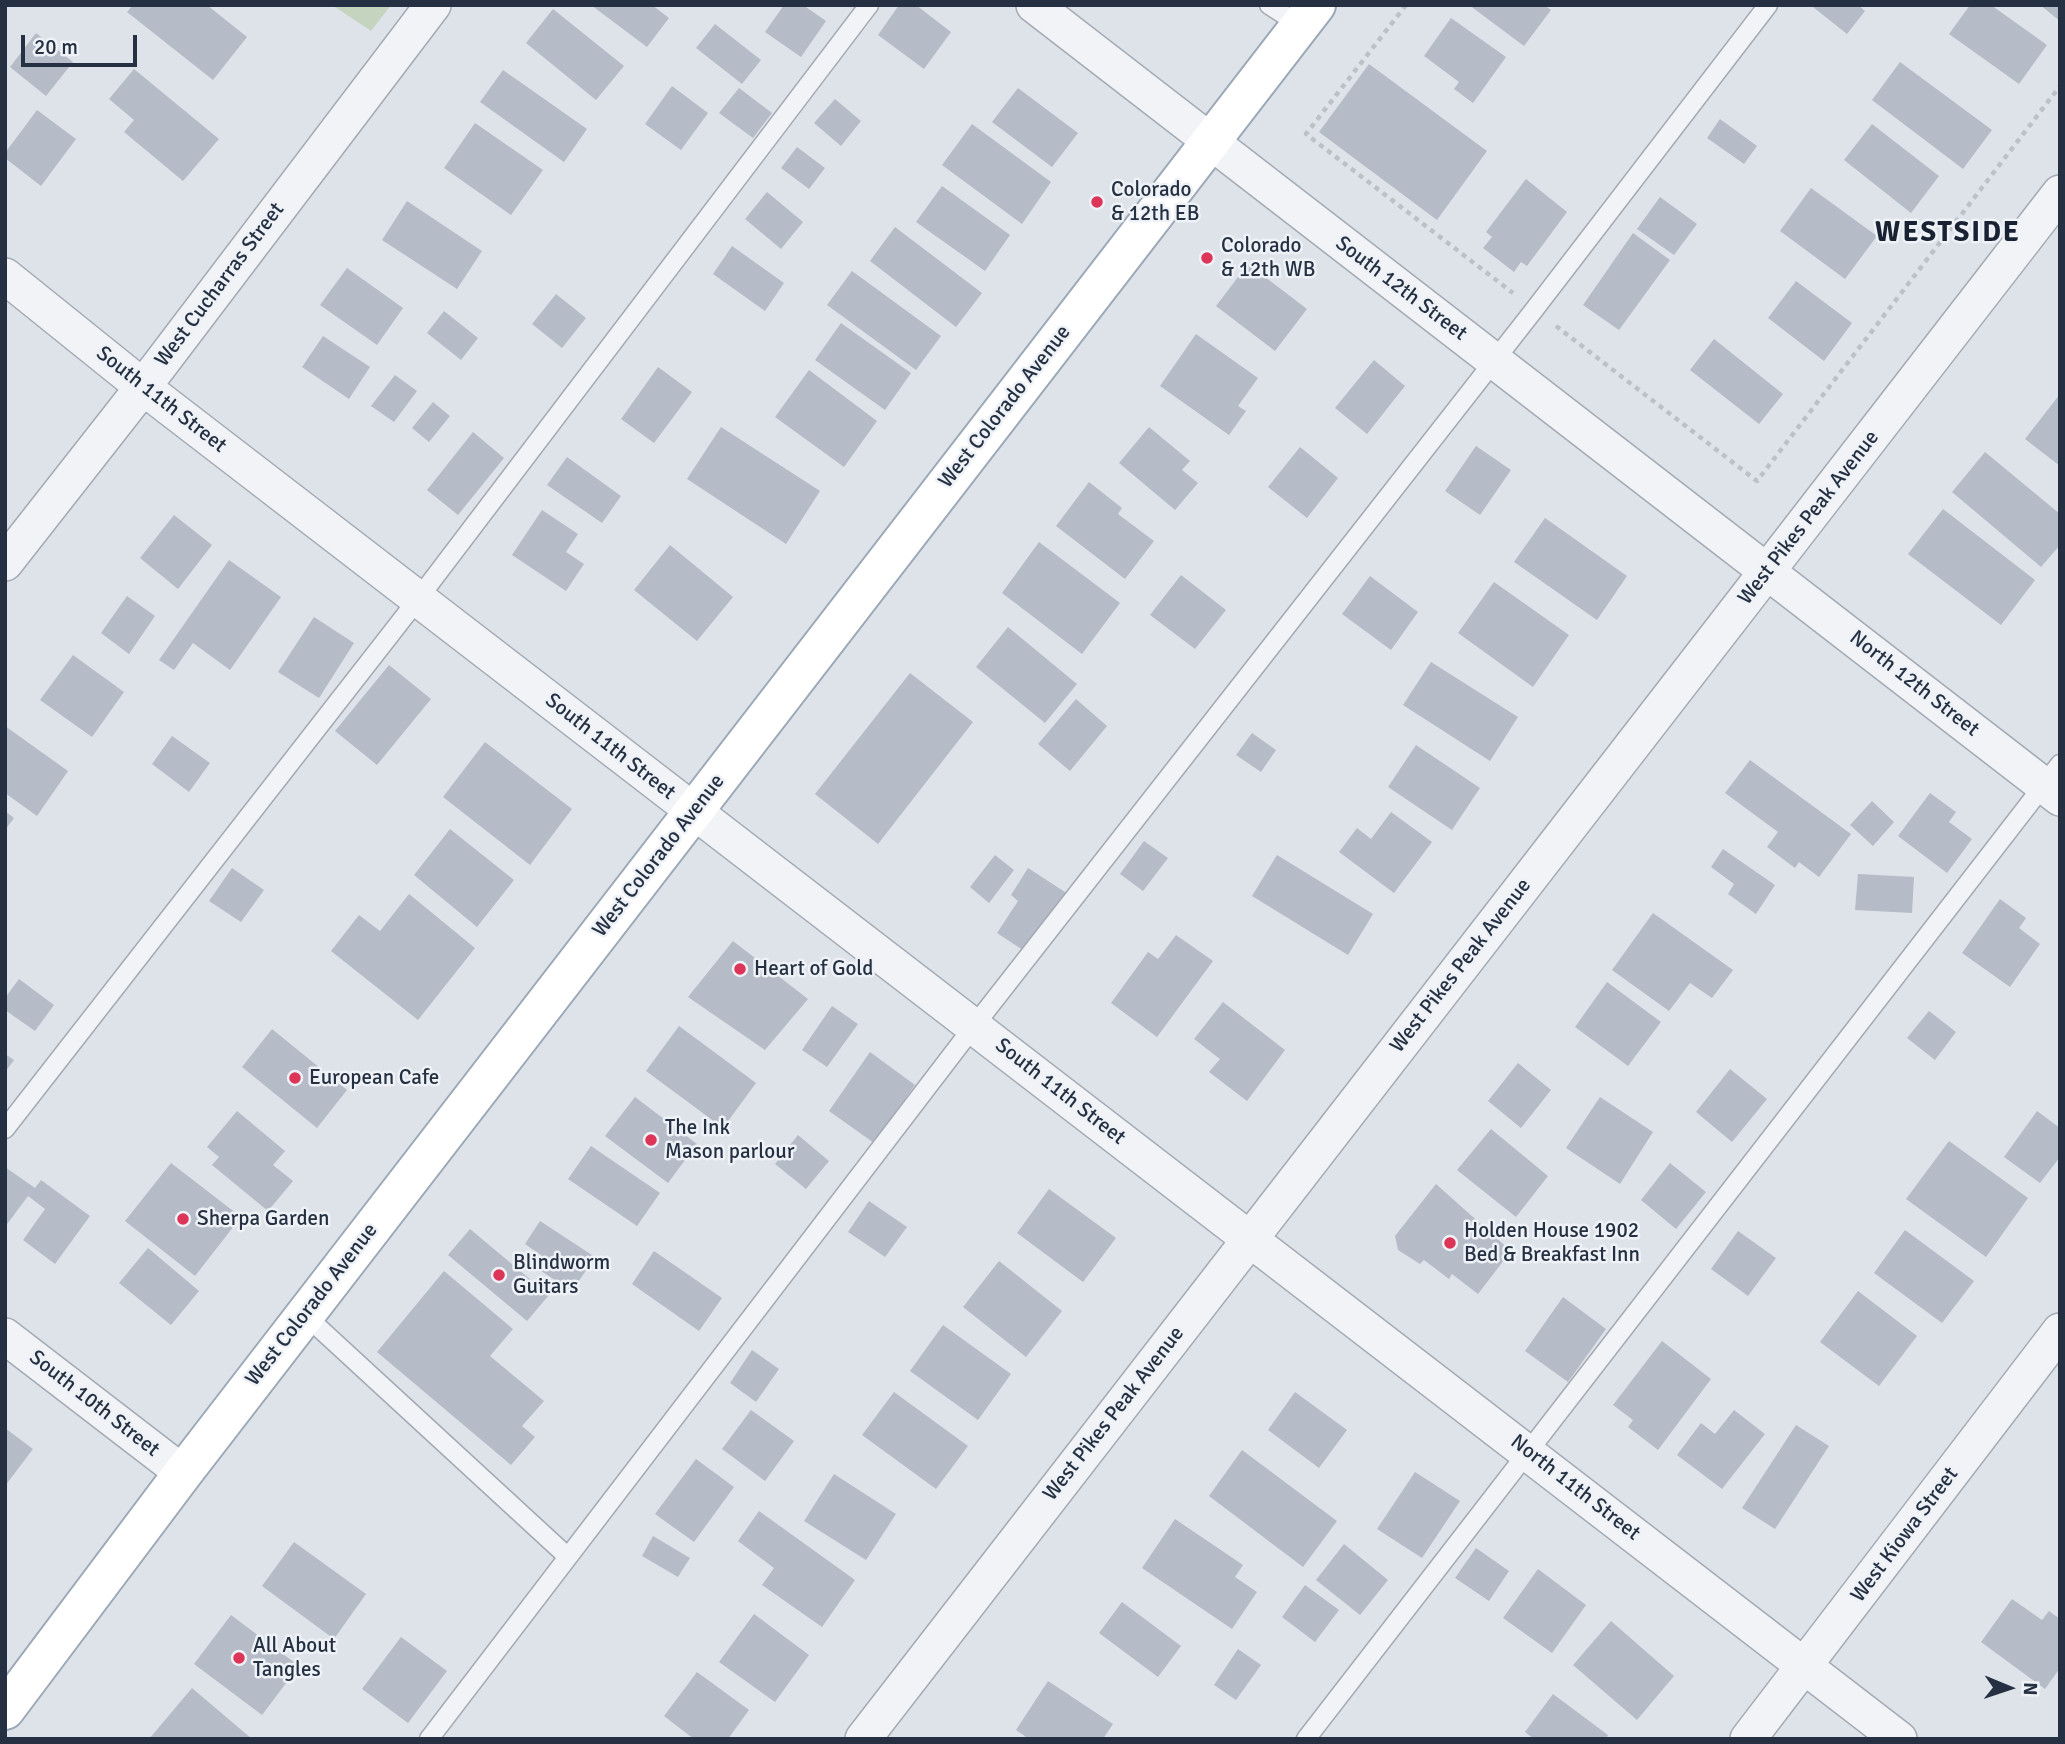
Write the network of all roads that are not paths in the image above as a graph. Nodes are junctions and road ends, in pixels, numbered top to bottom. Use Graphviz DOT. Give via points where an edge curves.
graph roads {
  1 [pos="433,5"];
  2 [pos="869,5"];
  3 [pos="1034,5"];
  4 [pos="1768,5"];
  5 [pos="1295,12"];
  6 [pos="1209,142"];
  7 [pos="2060,193"];
  8 [pos="5,276"];
  9 [pos="1494,360"];
  10 [pos="143,387"];
  11 [pos="5,563"];
  12 [pos="1768,571"];
  13 [pos="418,598"];
  14 [pos="2054,783"];
  15 [pos="693,811"];
  16 [pos="974,1026"];
  17 [pos="5,1129"];
  18 [pos="1250,1239"];
  19 [pos="305,1315"];
  20 [pos="2060,1331"];
  21 [pos="5,1336"];
  22 [pos="1530,1452"];
  23 [pos="183,1472"];
  24 [pos="568,1557"];
  25 [pos="1805,1666"];
  26 [pos="5,1710"];
  27 [pos="429,1739"];
  28 [pos="863,1739"];
  29 [pos="1306,1739"];
  30 [pos="1748,1739"];
  31 [pos="1899,1739"];
  1 -- 10 [label="street, West Cucharras Street"];
  2 -- 13 [label="lane"];
  3 -- 6 [label="street, South 12th Street"];
  4 -- 9 [label="lane"];
  5 -- 6 [label="main road, West Colorado Avenue"];
  6 -- 9 [label="street, South 12th Street"];
  6 -- 15 [label="main road, West Colorado Avenue"];
  7 -- 12 [label="street, West Pikes Peak Avenue"];
  8 -- 10 [label="street, South 11th Street"];
  9 -- 12 [label="street, South 12th Street"];
  9 -- 16 [label="lane"];
  10 -- 11 [label="street, West Cucharras Street"];
  10 -- 13 [label="street, South 11th Street"];
  12 -- 14 [label="street, North 12th Street"];
  12 -- 18 [label="street, West Pikes Peak Avenue"];
  13 -- 15 [label="street, South 11th Street"];
  13 -- 17 [label="lane"];
  14 -- 22 [label="lane"];
  15 -- 16 [label="street, South 11th Street"];
  15 -- 19 [label="main road, West Colorado Avenue"];
  16 -- 18 [label="street, South 11th Street"];
  16 -- 24 [label="lane"];
  18 -- 22 [label="street, North 11th Street"];
  18 -- 28 [label="street, West Pikes Peak Avenue"];
  19 -- 23 [label="main road, West Colorado Avenue"];
  19 -- 24 [label="lane"];
  20 -- 25 [label="street, West Kiowa Street"];
  21 -- 23 [label="street, South 10th Street"];
  22 -- 25 [label="street, North 11th Street"];
  22 -- 29 [label="lane"];
  23 -- 26 [label="main road, West Colorado Avenue"];
  24 -- 27 [label="lane"];
  25 -- 30 [label="street, West Kiowa Street"];
  25 -- 31 [label="street, North 11th Street"];
}
